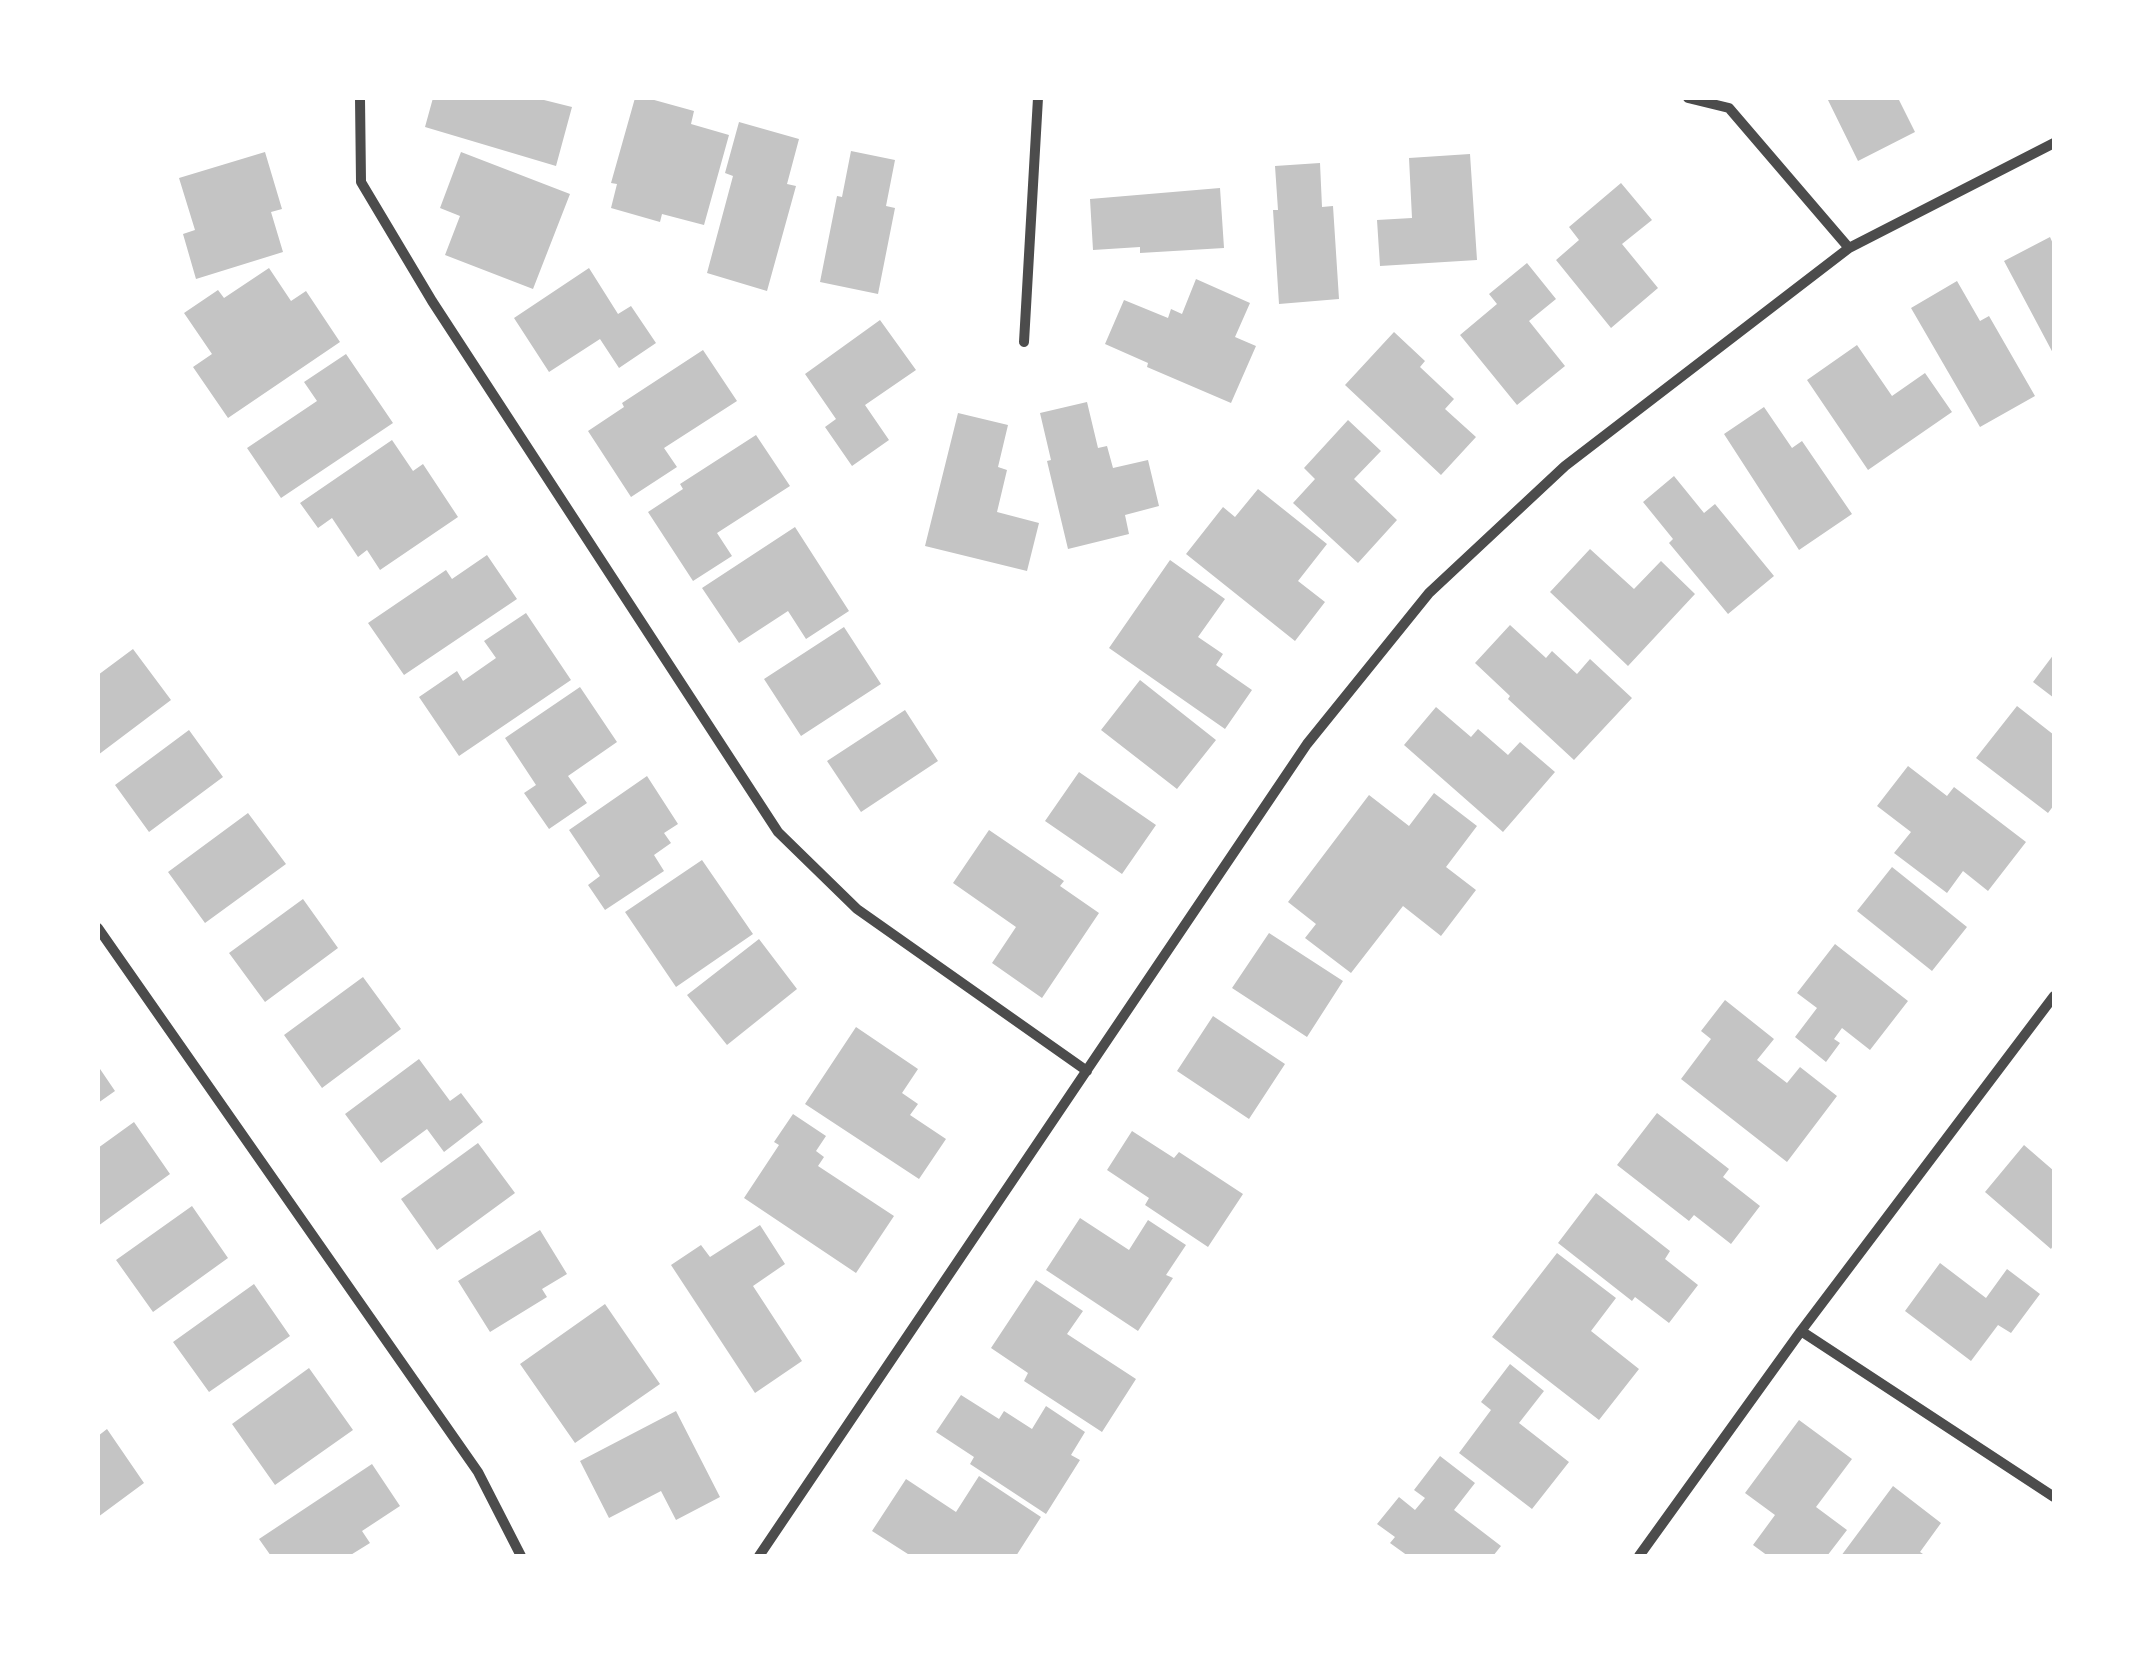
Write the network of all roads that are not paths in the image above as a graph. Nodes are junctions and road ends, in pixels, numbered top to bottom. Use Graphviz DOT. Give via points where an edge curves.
graph roads {
  1 [pos="360,98"];
  2 [pos="1038,98"];
  3 [pos="1688,98"];
  4 [pos="2054,143"];
  5 [pos="1849,248"];
  6 [pos="1024,342"];
  7 [pos="98,928"];
  8 [pos="2054,996"];
  9 [pos="1087,1071"];
  10 [pos="1801,1331"];
  11 [pos="2054,1497"];
  12 [pos="521,1556"];
  13 [pos="759,1556"];
  14 [pos="1638,1556"];
  1 -- 9 [label="street" via="361,182 778,832 857,909"];
  2 -- 6 [label="street"];
  3 -- 5 [label="street" via="1729,108"];
  4 -- 5 [label="street"];
  5 -- 9 [label="street" via="1565,466 1429,593 1306,744"];
  7 -- 12 [label="street" via="478,1472"];
  8 -- 10 [label="street"];
  9 -- 13 [label="street"];
  10 -- 11 [label="street"];
  10 -- 14 [label="street"];
}
